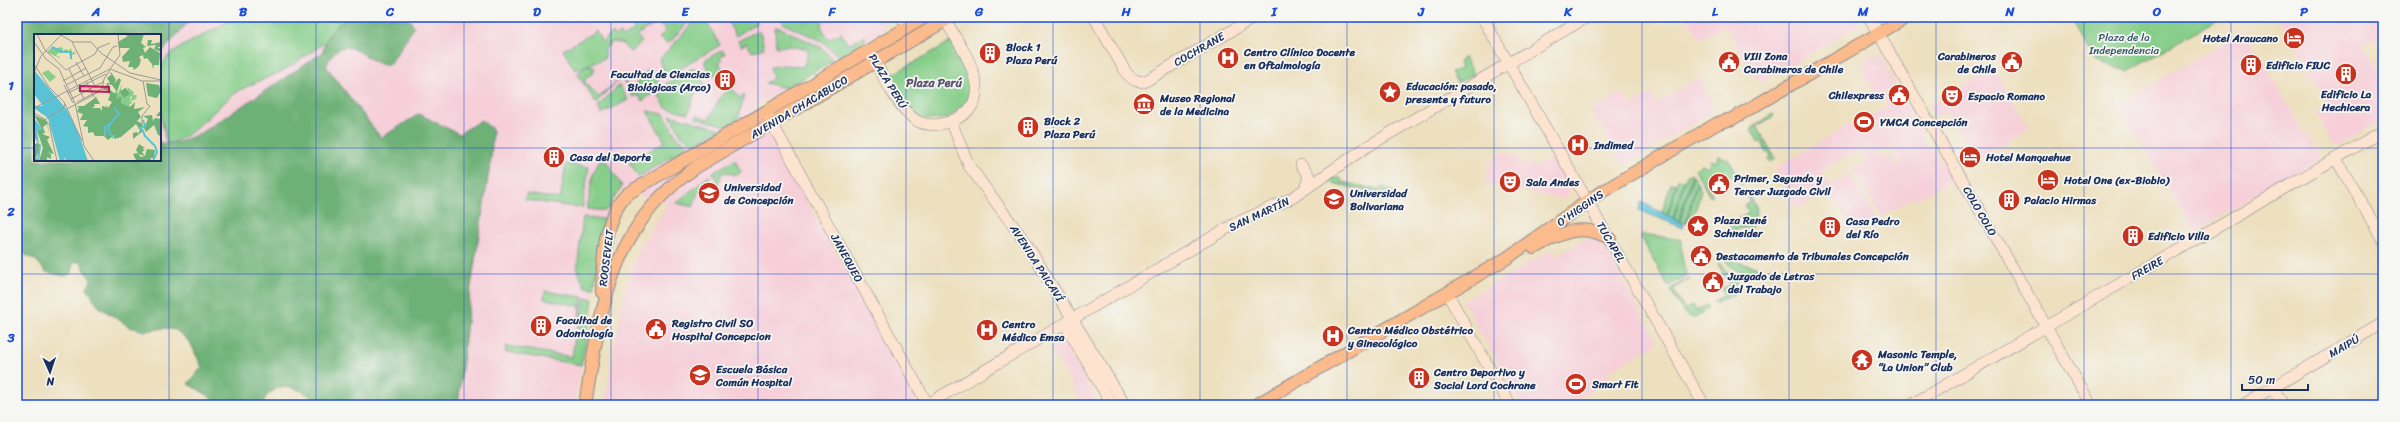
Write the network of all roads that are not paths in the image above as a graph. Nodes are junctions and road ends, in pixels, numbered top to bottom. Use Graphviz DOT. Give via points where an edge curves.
graph roads {
  1 [pos="925,17"];
  2 [pos="1094,17"];
  3 [pos="1255,17"];
  4 [pos="1482,17"];
  5 [pos="1587,17"];
  6 [pos="1869,17"];
  7 [pos="1906,17"];
  8 [pos="948,19"];
  9 [pos="905,22"];
  10 [pos="1878,33"];
  11 [pos="869,50"];
  12 [pos="875,62"];
  13 [pos="1508,63"];
  14 [pos="766,112"];
  15 [pos="951,121"];
  16 [pos="772,123"];
  17 [pos="2383,131"];
  18 [pos="2336,159"];
  19 [pos="1301,165"];
  20 [pos="1305,189"];
  21 [pos="632,190"];
  22 [pos="1588,200"];
  23 [pos="653,204"];
  24 [pos="1610,239"];
  25 [pos="2383,240"];
  26 [pos="1507,258"];
  27 [pos="1447,293"];
  28 [pos="601,309"];
  29 [pos="1069,321"];
  30 [pos="2383,323"];
  31 [pos="2046,327"];
  32 [pos="2273,387"];
  33 [pos="585,405"];
  34 [pos="927,405"];
  35 [pos="1112,405"];
  36 [pos="1124,405"];
  37 [pos="1256,405"];
  38 [pos="1510,405"];
  39 [pos="1704,405"];
  40 [pos="1911,405"];
  41 [pos="2091,405"];
  42 [pos="2242,405"];
  43 [pos="2283,405"];
  1 -- 9 [label="main road, AVENIDA CHACABUCO"];
  2 -- 3 [label="main road, COCHRANE" via="1127,74 1134,80 1144,82"];
  4 -- 13 [label="main road, TUCAPEL"];
  5 -- 13 [label="main road, SAN MARTÍN"];
  6 -- 10 [label="main road, COLO COLO"];
  7 -- 10 [label="main road, O'HIGGINS"];
  8 -- 12 [label="main road, AVENIDA CHACABUCO"];
  8 -- 15 [label="main road, PLAZA PERÚ" via="976,79 976,95 971,106"];
  9 -- 11 [label="main road, AVENIDA CHACABUCO"];
  10 -- 22 [label="main road, O'HIGGINS"];
  10 -- 31 [label="main road, COLO COLO"];
  11 -- 12 [label="main road, PLAZA PERÚ"];
  11 -- 14 [label="main road, AVENIDA CHACABUCO"];
  12 -- 15 [label="main road, PLAZA PERÚ" via="904,108 915,119 934,124"];
  12 -- 16 [label="main road, AVENIDA CHACABUCO"];
  13 -- 20 [label="main road, SAN MARTÍN" via="1365,148"];
  13 -- 22 [label="main road, TUCAPEL"];
  14 -- 16 [label="main road, JANEQUEO"];
  14 -- 21 [label="main road, AVENIDA CHACABUCO"];
  15 -- 29 [label="main road, AVENIDA PAICAVÍ" via="969,166 1026,244"];
  16 -- 23 [label="main road, AVENIDA CHACABUCO" via="685,175 666,189"];
  16 -- 34 [label="main road, JANEQUEO"];
  17 -- 18 [label="main road, FREIRE"];
  18 -- 25 [label="main road"];
  18 -- 31 [label="main road, FREIRE"];
  19 -- 20 [label="main road" via="1309,176"];
  20 -- 29 [label="main road, SAN MARTÍN" via="1289,200 1239,222"];
  21 -- 28 [label="main road, ROOSEVELT" via="618,204 608,233"];
  22 -- 24 [label="main road, TUCAPEL"];
  22 -- 26 [label="main road, O'HIGGINS"];
  23 -- 28 [label="main road, ROOSEVELT" via="625,244"];
  24 -- 26 [label="main road" via="1588,231 1560,233 1534,248"];
  24 -- 39 [label="main road, TUCAPEL"];
  26 -- 27 [label="main road, O'HIGGINS"];
  27 -- 37 [label="main road, O'HIGGINS"];
  27 -- 38 [label="main road"];
  28 -- 33 [label="main road, ROOSEVELT"];
  29 -- 34 [label="main road, SAN MARTÍN"];
  29 -- 35 [label="main road, AVENIDA PAICAVÍ"];
  29 -- 36 [label="main road, AVENIDA PAICAVÍ"];
  30 -- 32 [label="main road, MAIPÚ"];
  31 -- 40 [label="main road, FREIRE"];
  31 -- 41 [label="main road, COLO COLO"];
  32 -- 42 [label="main road, MAIPÚ"];
  32 -- 43 [label="main road"];
}
